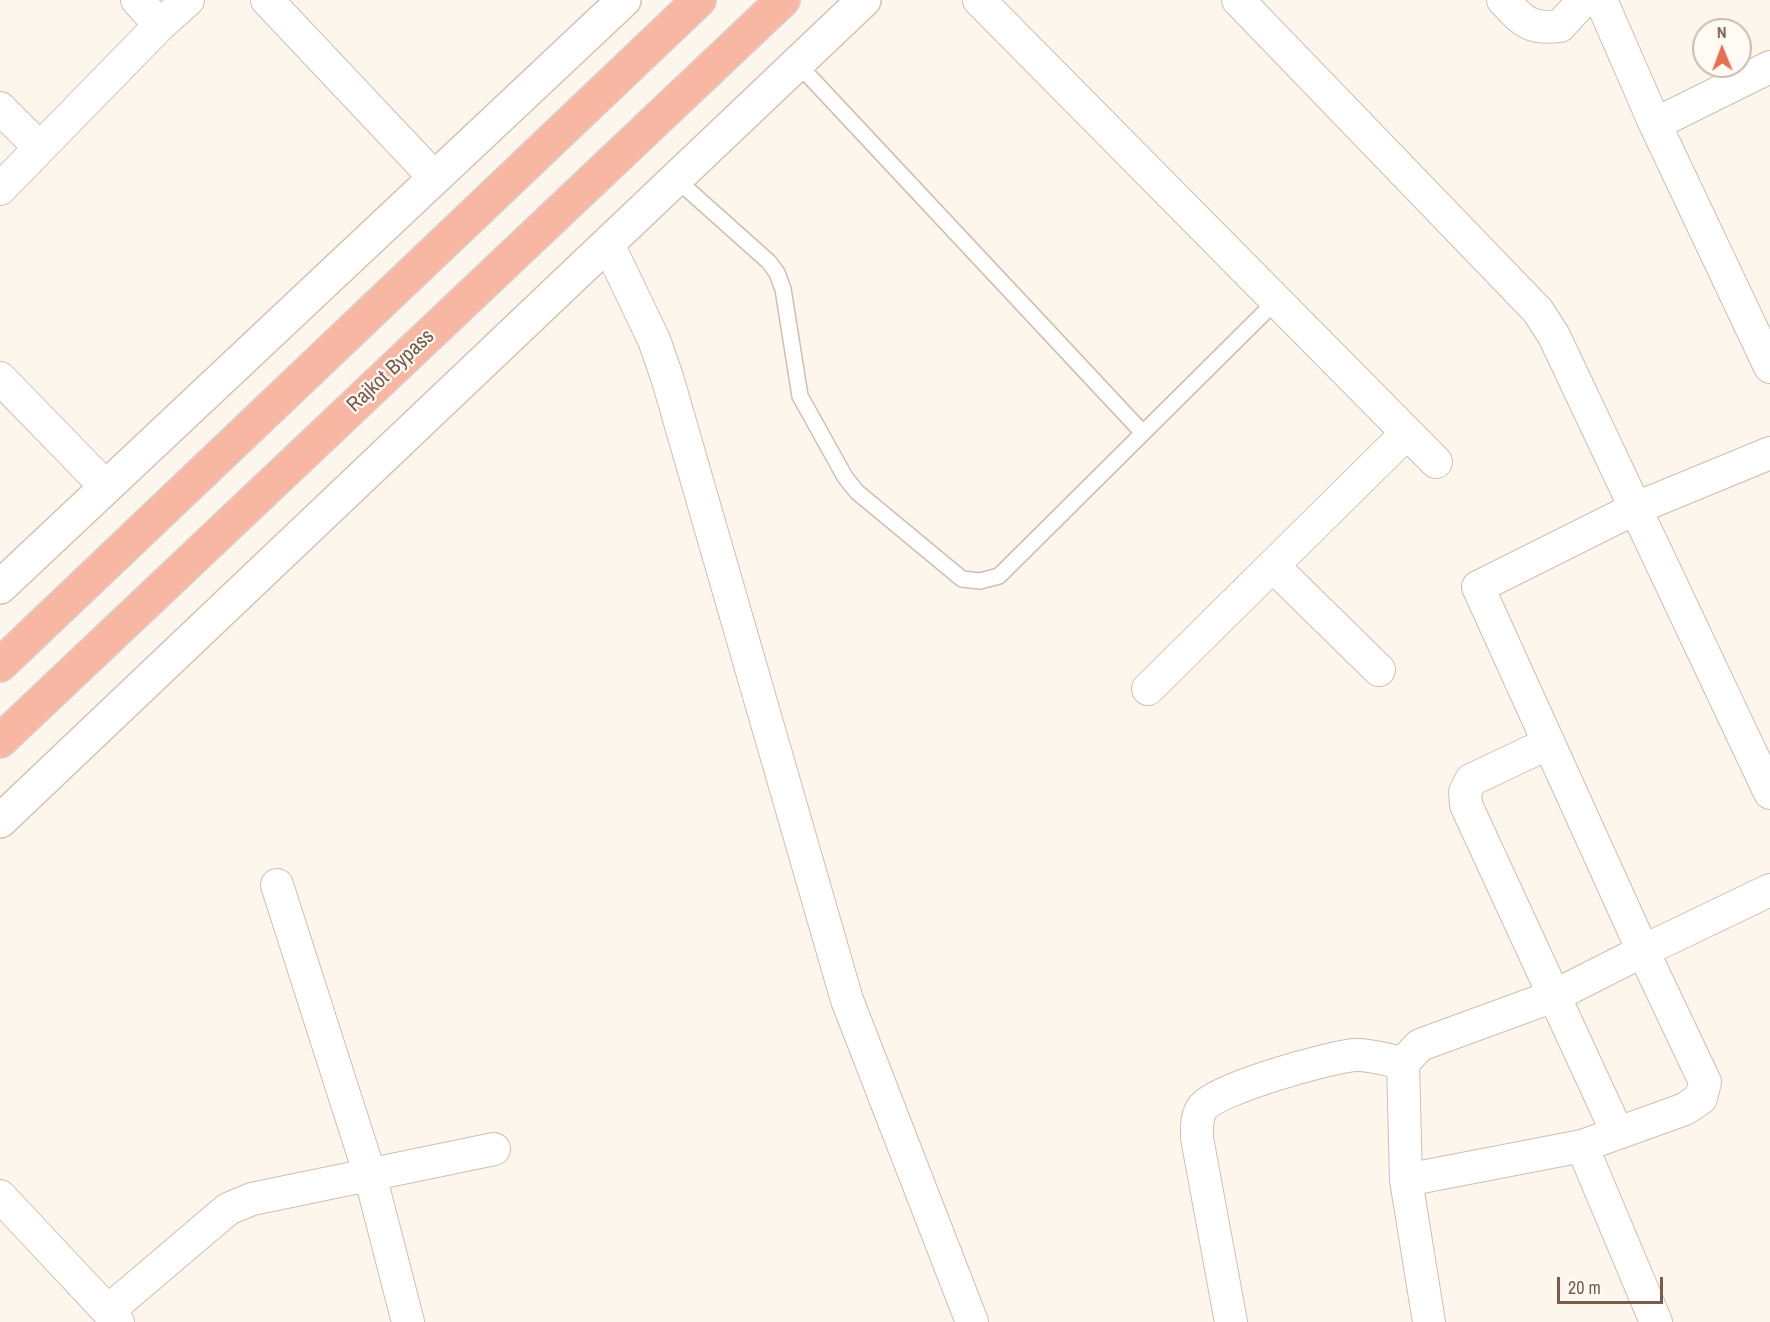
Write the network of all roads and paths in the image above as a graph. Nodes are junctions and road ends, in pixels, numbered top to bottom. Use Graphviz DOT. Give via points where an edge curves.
graph roads {
  1 [pos="137,0"];
  2 [pos="188,0"];
  3 [pos="267,0"];
  4 [pos="624,0"];
  5 [pos="699,0"];
  6 [pos="783,0"];
  7 [pos="864,0"];
  8 [pos="979,0"];
  9 [pos="1238,0"];
  10 [pos="1503,0"];
  11 [pos="1584,0"];
  12 [pos="1600,0"];
  13 [pos="160,25"];
  14 [pos="797,63"];
  15 [pos="1770,67"];
  16 [pos="0,108"];
  17 [pos="1655,124"];
  18 [pos="40,148"];
  19 [pos="433,176"];
  20 [pos="676,179"];
  21 [pos="0,189"];
  22 [pos="609,244"];
  23 [pos="1278,299"];
  24 [pos="1770,367"];
  25 [pos="0,378"];
  26 [pos="1143,433"];
  27 [pos="1407,433"];
  28 [pos="1770,453"];
  29 [pos="1436,462"];
  30 [pos="106,487"];
  31 [pos="1634,509"];
  32 [pos="1273,566"];
  33 [pos="0,587"];
  34 [pos="0,665"];
  35 [pos="1379,670"];
  36 [pos="1148,689"];
  37 [pos="0,741"];
  38 [pos="1549,743"];
  39 [pos="1770,793"];
  40 [pos="0,821"];
  41 [pos="277,885"];
  42 [pos="1770,890"];
  43 [pos="1643,951"];
  44 [pos="1554,996"];
  45 [pos="1403,1063"];
  46 [pos="1617,1132"];
  47 [pos="1582,1146"];
  48 [pos="494,1149"];
  49 [pos="370,1175"];
  50 [pos="1406,1180"];
  51 [pos="0,1196"];
  52 [pos="113,1317"];
  53 [pos="408,1322"];
  54 [pos="972,1322"];
  55 [pos="1231,1322"];
  56 [pos="1429,1322"];
  57 [pos="1656,1322"];
  1 -- 13 [label="street"];
  2 -- 13 [label="street"];
  3 -- 19 [label="street"];
  4 -- 19 [label="street"];
  5 -- 34 [label="highway"];
  6 -- 37 [label="highway, Rajkot Bypass"];
  7 -- 14 [label="street"];
  8 -- 23 [label="street"];
  9 -- 31 [label="street" via="1538,311 1554,336"];
  10 -- 11 [label="street" via="1526,23 1543,28 1560,26"];
  12 -- 17 [label="street"];
  13 -- 18 [label="street"];
  14 -- 20 [label="street"];
  14 -- 26 [label="lane"];
  15 -- 17 [label="street"];
  16 -- 18 [label="street"];
  17 -- 24 [label="street"];
  18 -- 21 [label="street"];
  19 -- 30 [label="street"];
  20 -- 22 [label="street"];
  20 -- 26 [label="lane" via="777,273 800,396 845,477 857,492 962,579 980,581 999,576"];
  22 -- 40 [label="street"];
  22 -- 54 [label="street" via="667,377 847,1000"];
  23 -- 26 [label="lane"];
  23 -- 27 [label="street"];
  25 -- 30 [label="street"];
  27 -- 29 [label="street"];
  27 -- 32 [label="street"];
  28 -- 31 [label="street"];
  30 -- 33 [label="street"];
  31 -- 38 [label="street" via="1478,587"];
  31 -- 39 [label="street"];
  32 -- 35 [label="street"];
  32 -- 36 [label="street"];
  38 -- 43 [label="street"];
  38 -- 44 [label="street" via="1471,780 1465,792 1466,805"];
  41 -- 49 [label="street"];
  42 -- 43 [label="street"];
  43 -- 44 [label="street"];
  43 -- 46 [label="street" via="1706,1082 1701,1098 1685,1109"];
  44 -- 45 [label="street" via="1420,1045"];
  44 -- 46 [label="street"];
  45 -- 50 [label="street"];
  45 -- 55 [label="street" via="1356,1055 1328,1059 1217,1095 1202,1108 1197,1138"];
  46 -- 47 [label="street"];
  47 -- 50 [label="street"];
  47 -- 57 [label="street"];
  48 -- 49 [label="street"];
  49 -- 52 [label="street" via="252,1199 228,1209"];
  49 -- 53 [label="street"];
  50 -- 56 [label="street"];
  51 -- 52 [label="street"];
}
